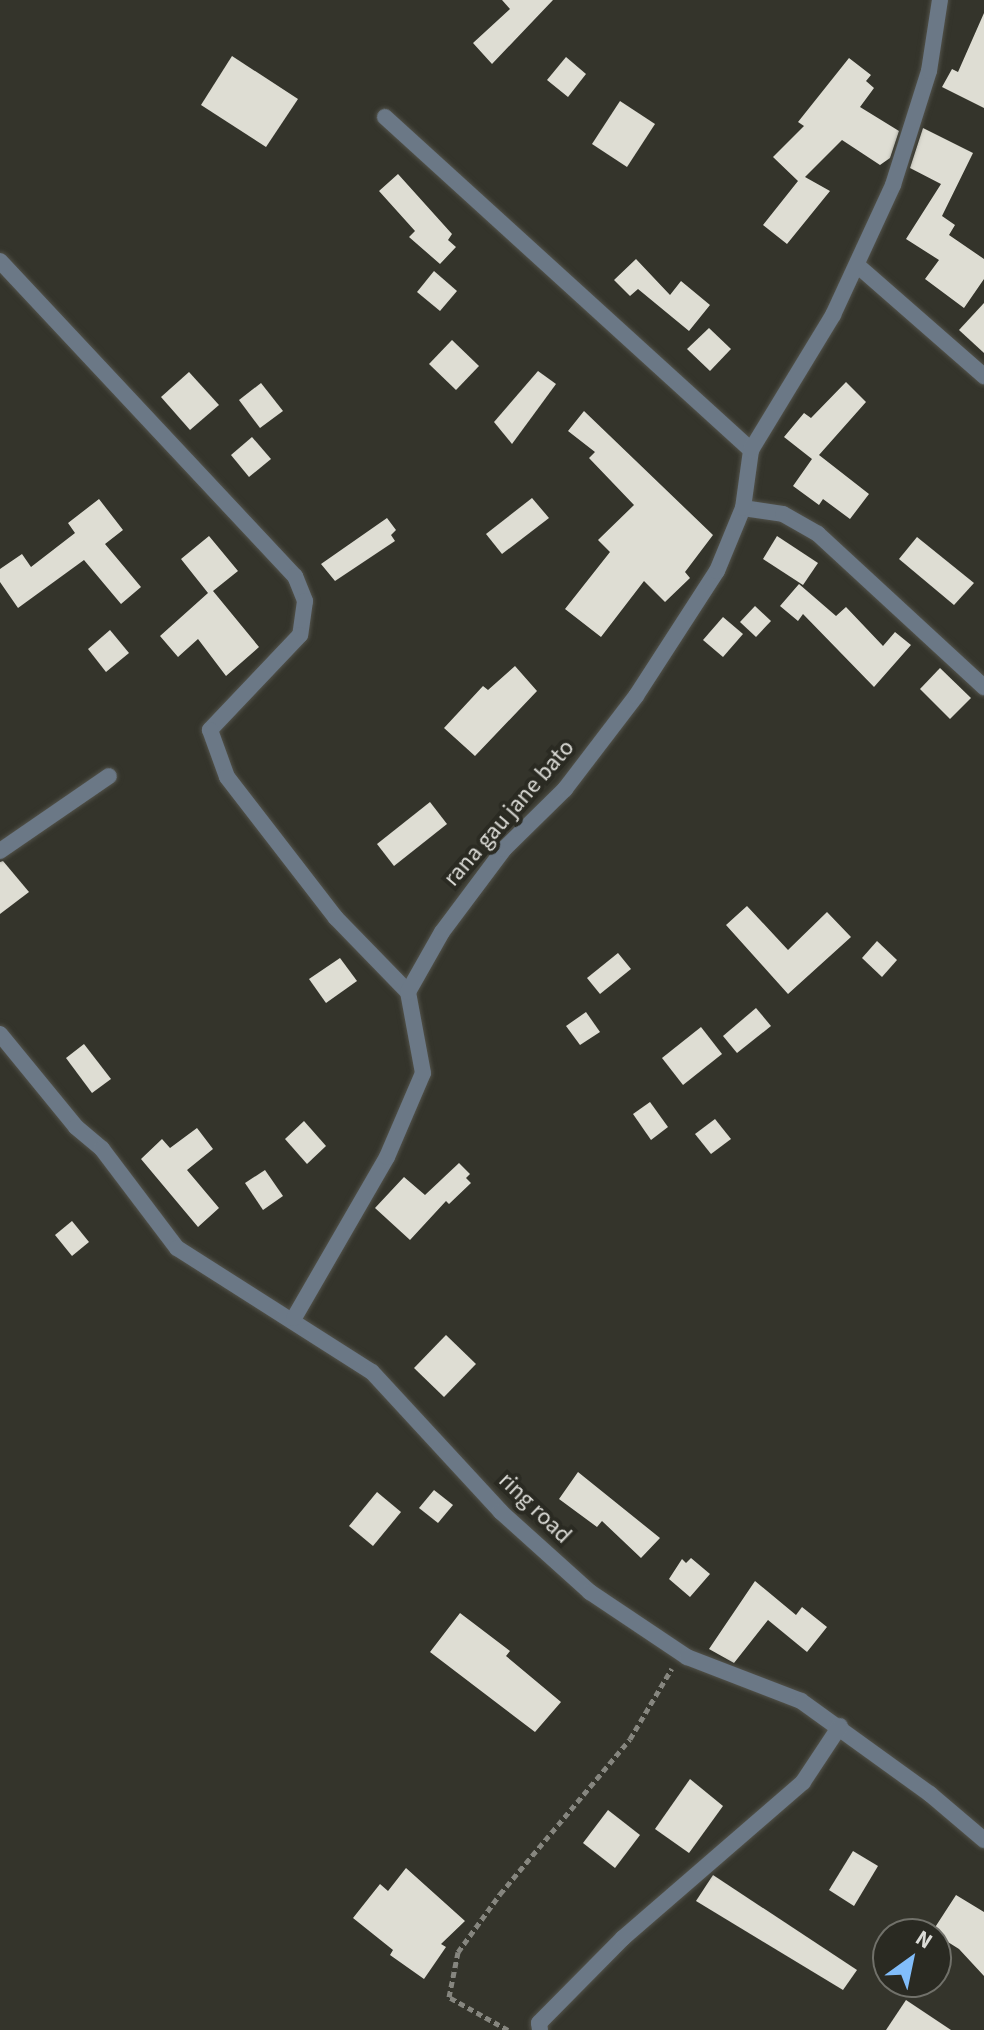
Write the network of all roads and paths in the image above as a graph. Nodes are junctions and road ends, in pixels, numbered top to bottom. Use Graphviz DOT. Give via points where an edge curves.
graph roads {
  1 [pos="940,0"];
  2 [pos="385,117"];
  3 [pos="0,261"];
  4 [pos="857,265"];
  5 [pos="984,376"];
  6 [pos="751,450"];
  7 [pos="743,508"];
  8 [pos="984,687"];
  9 [pos="109,776"];
  10 [pos="0,851"];
  11 [pos="408,992"];
  12 [pos="0,1034"];
  13 [pos="294,1318"];
  14 [pos="687,1657"];
  15 [pos="840,1726"];
  16 [pos="984,1840"];
  17 [pos="542,2028"];
  18 [pos="508,2030"];
  1 -- 4 [label="street" via="929,71 893,185"];
  2 -- 6 [label="street"];
  3 -- 11 [label="street" via="295,576 305,601 300,635 210,730 227,777 336,918"];
  4 -- 5 [label="street"];
  4 -- 6 [label="street"];
  6 -- 7 [label="street, rana gau jane bato"];
  7 -- 8 [label="street" via="783,514 818,534"];
  7 -- 11 [label="street, rana gau jane bato" via="717,571 636,696 565,789 504,849 450,920"];
  9 -- 10 [label="street"];
  11 -- 13 [label="street" via="423,1073 387,1157"];
  12 -- 13 [label="street, ring road" via="76,1127 102,1149 177,1248"];
  13 -- 14 [label="street, ring road" via="372,1372 501,1512 590,1592"];
  14 -- 15 [label="street, ring road" via="801,1701"];
  14 -- 18 [label="path" via="676,1661 630,1739 458,1952 449,1997"];
  15 -- 16 [label="street, ring road"];
  15 -- 17 [label="street" via="803,1782 623,1938"];
}
